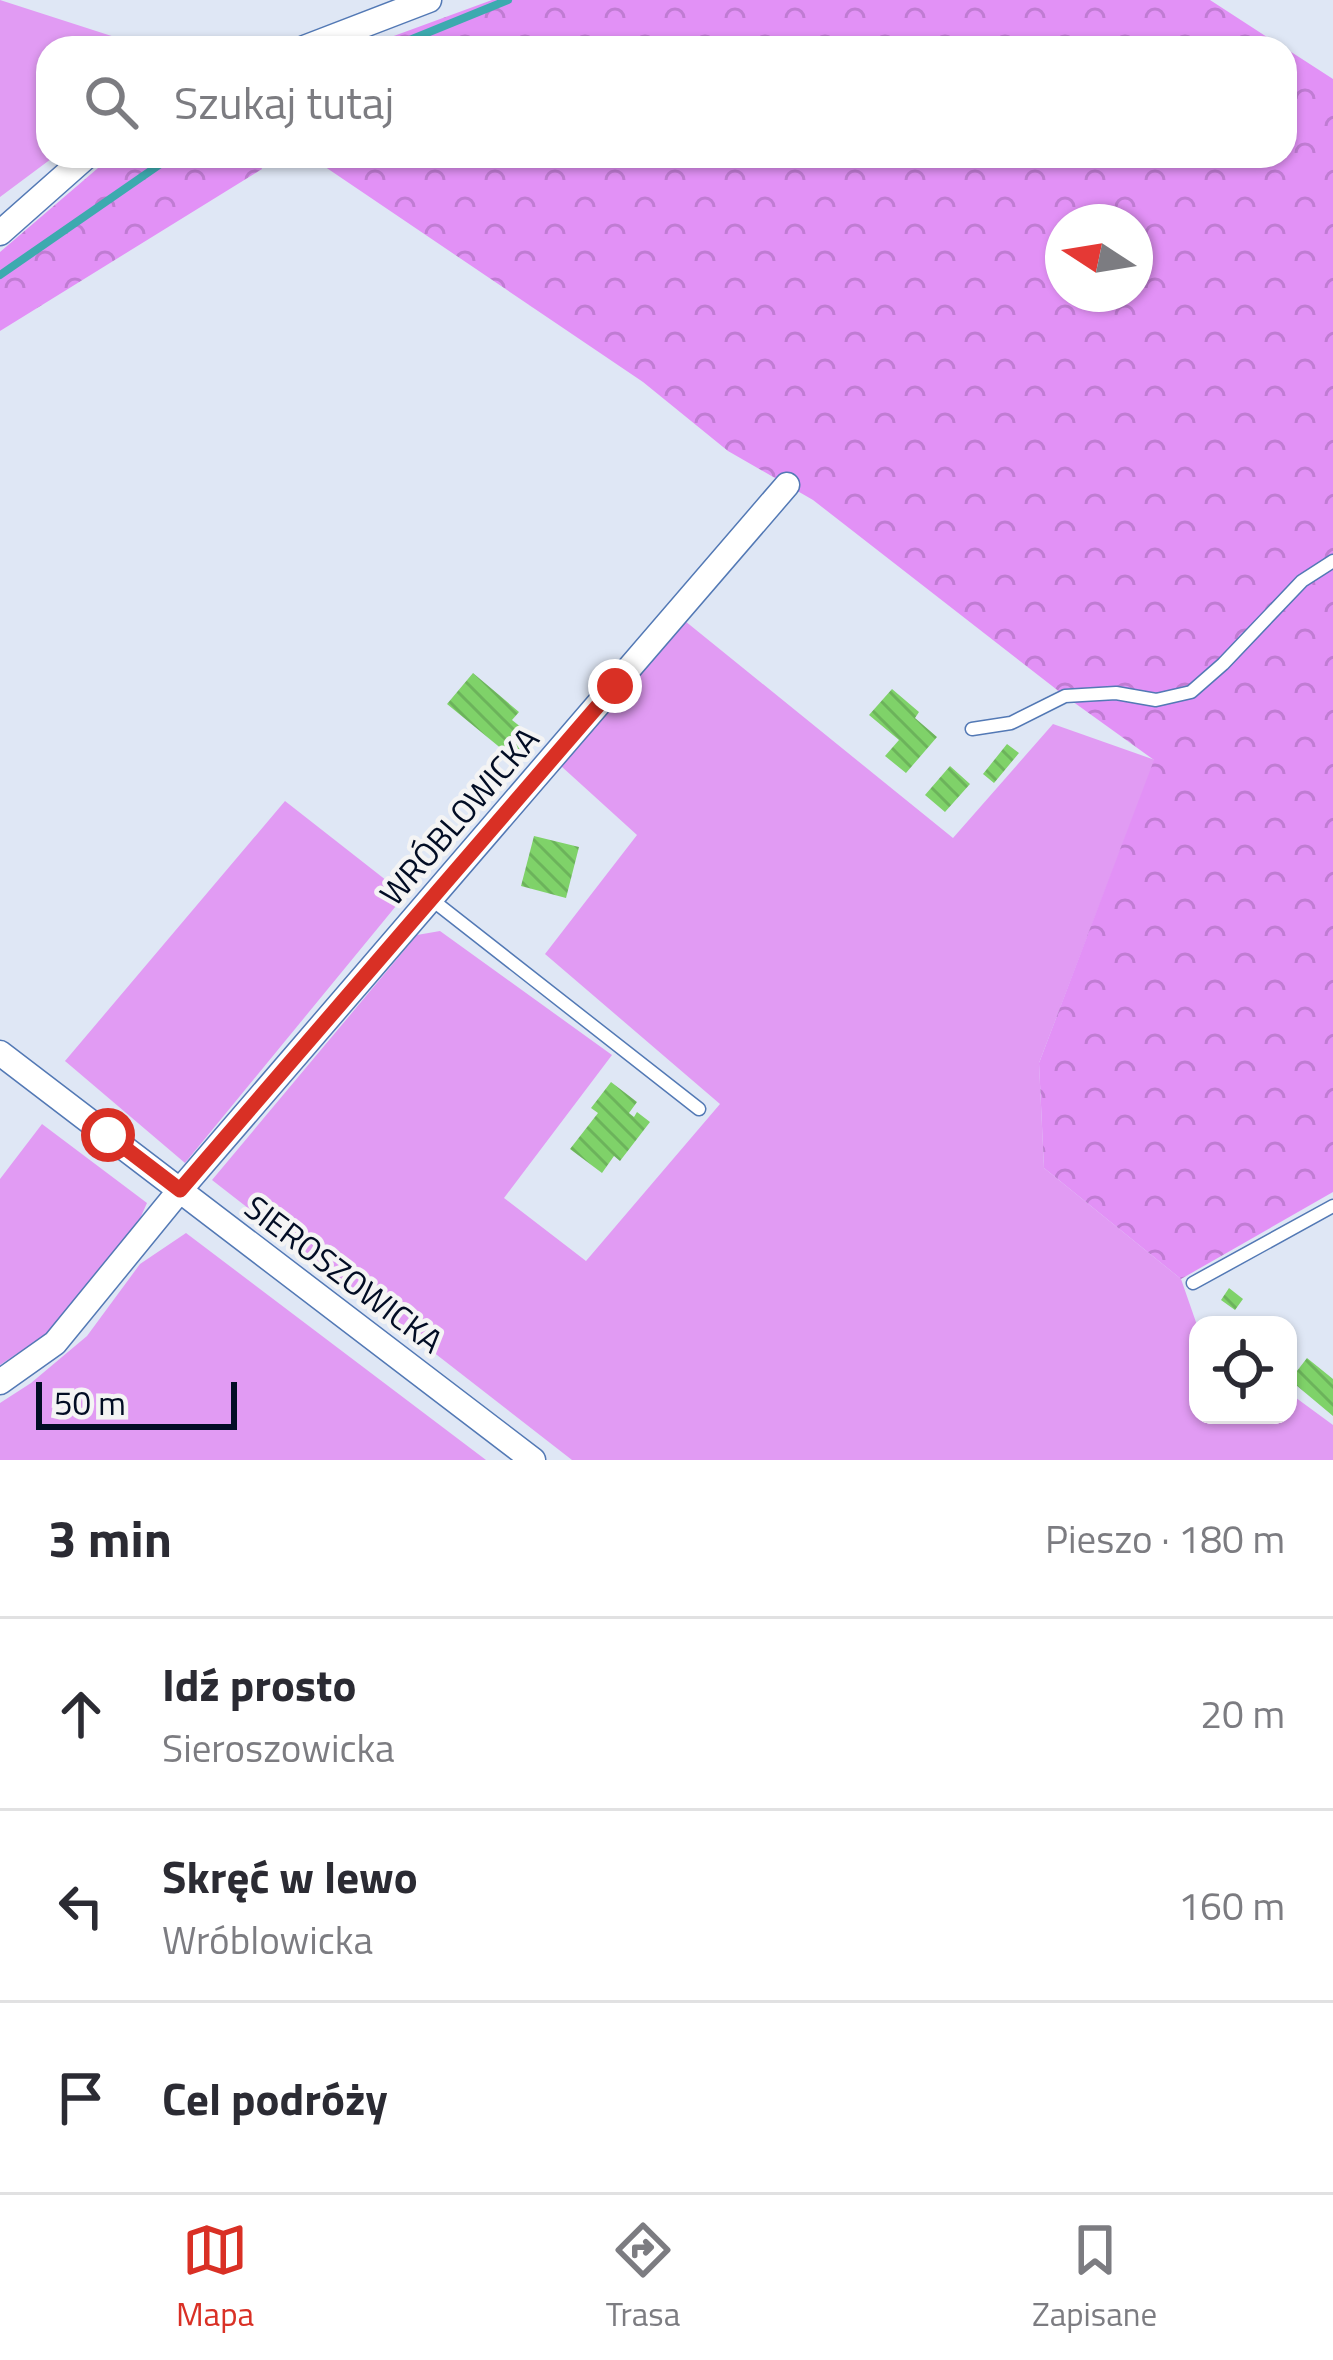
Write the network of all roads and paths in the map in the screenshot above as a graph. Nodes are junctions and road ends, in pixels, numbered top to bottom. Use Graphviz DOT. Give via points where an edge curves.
graph roads {
  1 [pos="429,0"];
  2 [pos="335,36"];
  3 [pos="73,168"];
  4 [pos="0,233"];
  5 [pos="787,485"];
  6 [pos="1333,560"];
  7 [pos="972,729"];
  8 [pos="430,899"];
  9 [pos="0,1053"];
  10 [pos="699,1109"];
  11 [pos="180,1190"];
  12 [pos="1332,1210"];
  13 [pos="1193,1283"];
  14 [pos="0,1382"];
  15 [pos="533,1460"];
  1 -- 2 [label="street"];
  3 -- 4 [label="street"];
  5 -- 8 [label="street, WRÓBLOWICKA"];
  6 -- 7 [label="lane" via="1191,692 1156,700 1065,696 1011,723"];
  8 -- 10 [label="lane"];
  8 -- 11 [label="street, WRÓBLOWICKA"];
  9 -- 11 [label="street, SIEROSZOWICKA"];
  11 -- 14 [label="street, WRÓBLOWICKA" via="55,1343"];
  11 -- 15 [label="street, SIEROSZOWICKA"];
  12 -- 13 [label="lane"];
}
